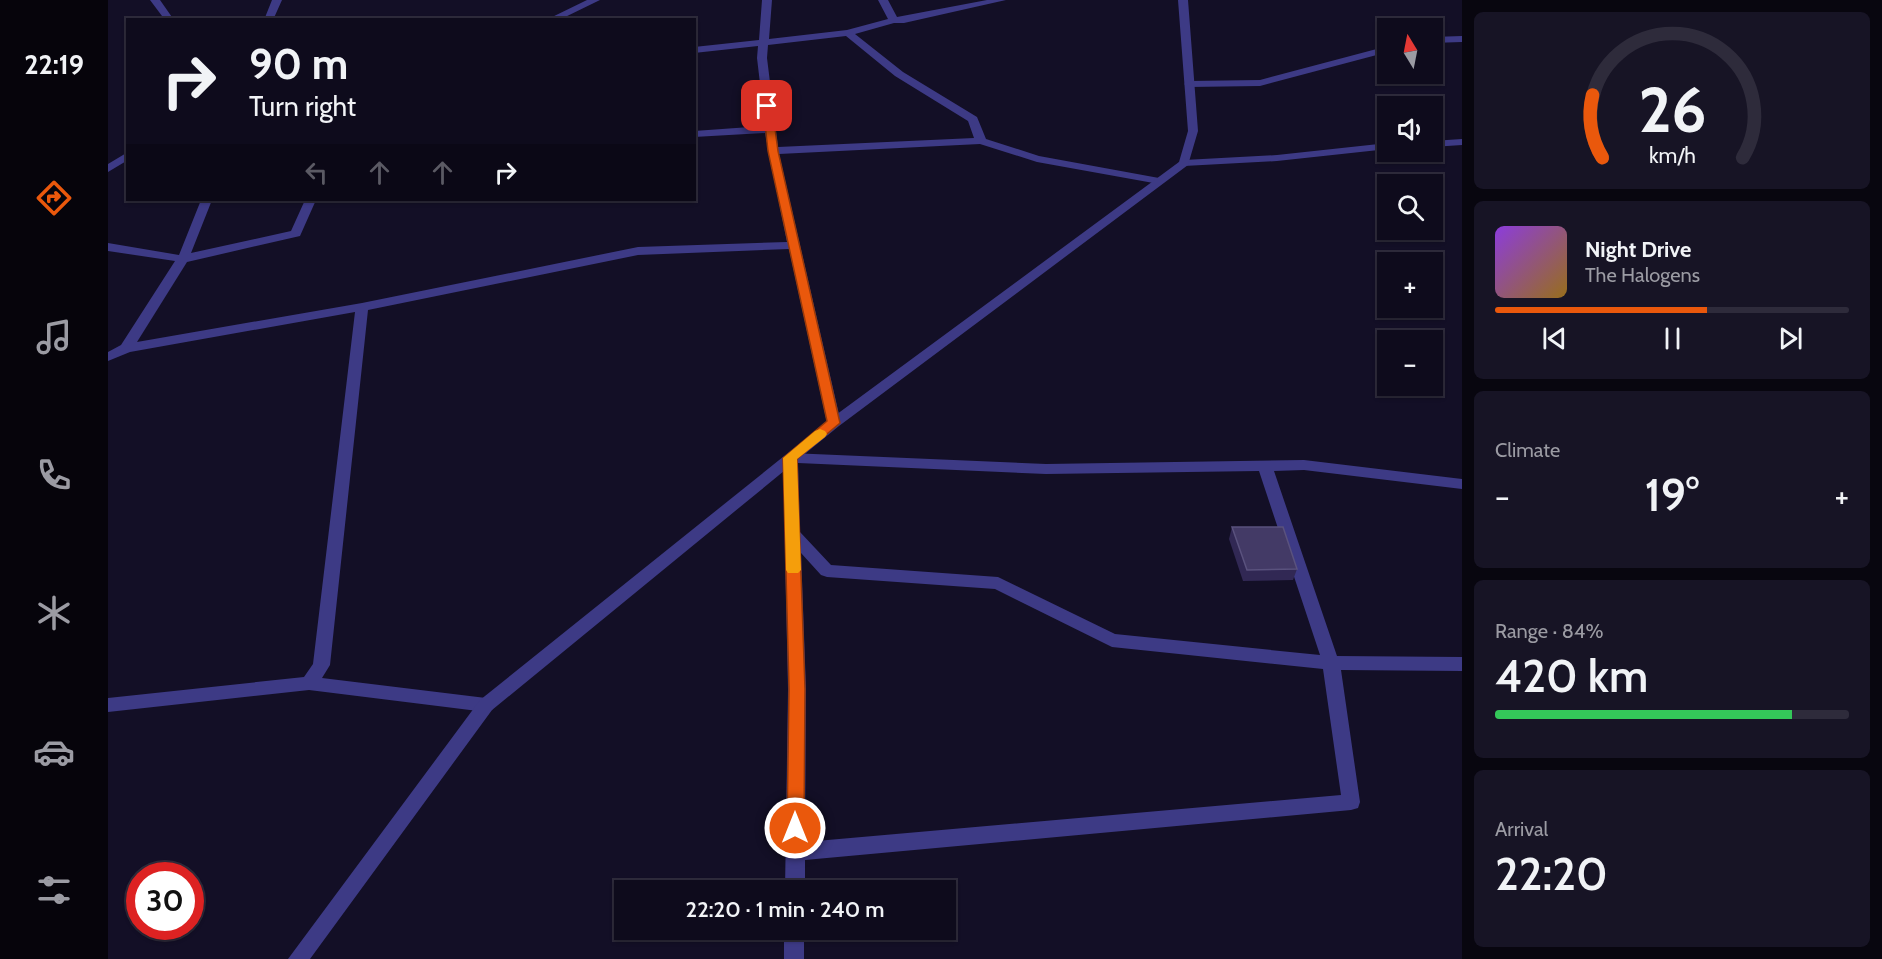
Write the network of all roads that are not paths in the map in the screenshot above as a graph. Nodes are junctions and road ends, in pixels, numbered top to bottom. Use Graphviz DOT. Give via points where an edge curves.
graph roads {
  1 [pos="155,0"];
  2 [pos="277,0"];
  3 [pos="595,0"];
  4 [pos="767,0"];
  5 [pos="883,0"];
  6 [pos="1001,0"];
  7 [pos="1183,0"];
  8 [pos="168,18"];
  9 [pos="269,18"];
  10 [pos="555,18"];
  11 [pos="894,20"];
  12 [pos="848,33"];
  13 [pos="1462,39"];
  14 [pos="1443,40"];
  15 [pos="763,43"];
  16 [pos="696,50"];
  17 [pos="1377,53"];
  18 [pos="1189,84"];
  19 [pos="770,129"];
  20 [pos="696,134"];
  21 [pos="981,141"];
  22 [pos="1462,142"];
  23 [pos="1443,143"];
  24 [pos="1377,147"];
  25 [pos="773,151"];
  26 [pos="126,156"];
  27 [pos="1184,163"];
  28 [pos="108,169"];
  29 [pos="1160,181"];
  30 [pos="207,201"];
  31 [pos="310,201"];
  32 [pos="793,245"];
  33 [pos="108,247"];
  34 [pos="183,259"];
  35 [pos="362,307"];
  36 [pos="126,348"];
  37 [pos="108,357"];
  38 [pos="834,423"];
  39 [pos="790,458"];
  40 [pos="1265,465"];
  41 [pos="1462,484"];
  42 [pos="792,532"];
  43 [pos="1331,663"];
  44 [pos="1462,664"];
  45 [pos="309,683"];
  46 [pos="108,705"];
  47 [pos="486,705"];
  48 [pos="795,852"];
  49 [pos="795,880"];
  50 [pos="794,940"];
  51 [pos="298,959"];
  52 [pos="794,959"];
  1 -- 8 [label="street"];
  2 -- 9 [label="street"];
  3 -- 10 [label="street"];
  4 -- 15 [label="street"];
  5 -- 11 [label="street"];
  6 -- 11 [label="street"];
  7 -- 18 [label="street"];
  11 -- 12 [label="street"];
  12 -- 15 [label="street"];
  12 -- 21 [label="street" via="899,74 973,119"];
  13 -- 14 [label="street"];
  15 -- 16 [label="street"];
  15 -- 19 [label="street"];
  17 -- 18 [label="street" via="1260,83"];
  18 -- 27 [label="street" via="1193,131"];
  19 -- 20 [label="street"];
  19 -- 25 [label="street"];
  21 -- 25 [label="street"];
  21 -- 29 [label="street" via="1037,159"];
  22 -- 23 [label="street"];
  24 -- 27 [label="street"];
  25 -- 32 [label="street"];
  26 -- 28 [label="street"];
  27 -- 29 [label="street"];
  29 -- 38 [label="street"];
  30 -- 34 [label="street"];
  31 -- 34 [label="street" via="296,233"];
  32 -- 35 [label="street" via="638,251"];
  32 -- 38 [label="street"];
  33 -- 34 [label="street"];
  34 -- 36 [label="street"];
  35 -- 36 [label="street"];
  35 -- 45 [label="street" via="321,665"];
  36 -- 37 [label="street"];
  38 -- 39 [label="street"];
  39 -- 40 [label="street" via="1046,469"];
  39 -- 42 [label="street"];
  39 -- 47 [label="street"];
  40 -- 41 [label="street" via="1304,465"];
  40 -- 43 [label="street"];
  42 -- 43 [label="street" via="827,571 998,583 1112,640"];
  42 -- 48 [label="street" via="797,689"];
  43 -- 44 [label="street"];
  43 -- 48 [label="street" via="1351,802"];
  45 -- 46 [label="street"];
  45 -- 47 [label="street"];
  47 -- 51 [label="street"];
  48 -- 49 [label="street"];
  50 -- 52 [label="street"];
}
